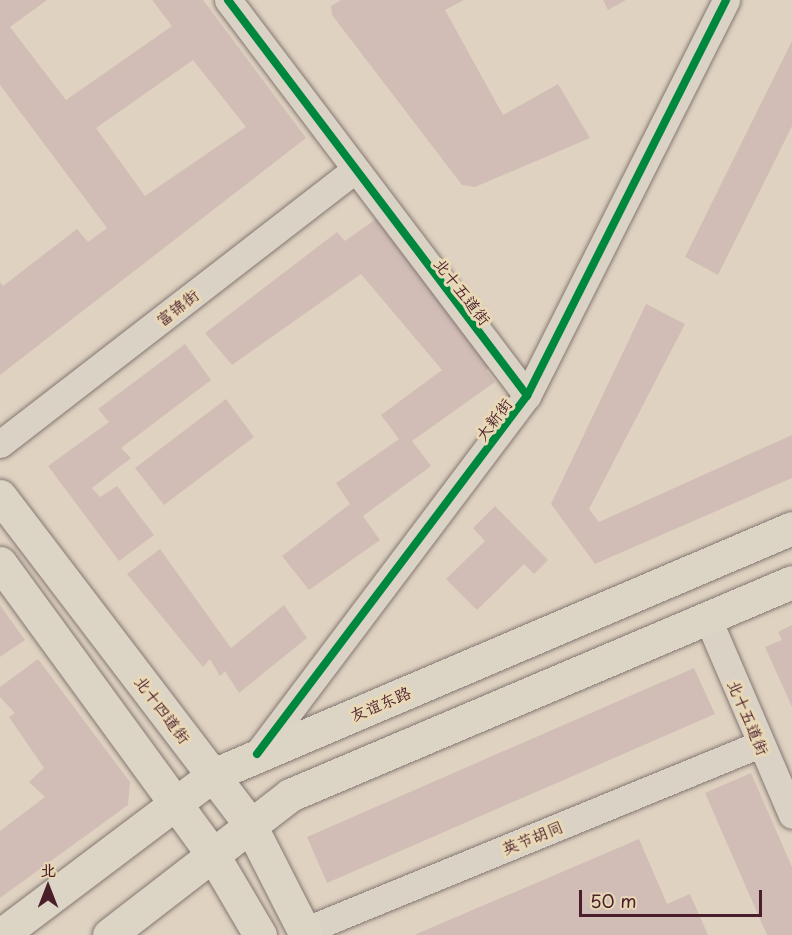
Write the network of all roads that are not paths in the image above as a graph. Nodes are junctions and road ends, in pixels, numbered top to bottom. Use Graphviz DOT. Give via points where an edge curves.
graph roads {
  1 [pos="228,0"];
  2 [pos="726,0"];
  3 [pos="353,171"];
  4 [pos="527,396"];
  5 [pos="0,444"];
  6 [pos="0,496"];
  7 [pos="792,528"];
  8 [pos="0,563"];
  9 [pos="792,582"];
  10 [pos="708,619"];
  11 [pos="760,744"];
  12 [pos="257,754"];
  13 [pos="213,775"];
  14 [pos="175,801"];
  15 [pos="792,815"];
  16 [pos="249,823"];
  17 [pos="213,855"];
  18 [pos="305,933"];
  19 [pos="1,935"];
  20 [pos="109,935"];
  21 [pos="260,935"];
  1 -- 3 [label="street, 北十五道街"];
  2 -- 4 [label="street, 大新街"];
  3 -- 4 [label="street, 北十五道街"];
  3 -- 5 [label="street, 富锦街"];
  4 -- 12 [label="street, 大新街"];
  6 -- 13 [label="main road, 北十四道街"];
  7 -- 12 [label="main road, 友谊东路"];
  8 -- 14 [label="main road"];
  9 -- 10 [label="main road"];
  10 -- 11 [label="street, 北十五道街"];
  10 -- 16 [label="main road" via="290,795"];
  11 -- 15 [label="street, 北十五道街"];
  11 -- 18 [label="street, 英节胡同"];
  12 -- 13 [label="main road, 友谊东路"];
  13 -- 14 [label="main road, 友谊东路"];
  13 -- 16 [label="main road, 北十四道街"];
  14 -- 17 [label="main road"];
  14 -- 19 [label="main road, 友谊东路"];
  16 -- 17 [label="main road"];
  16 -- 18 [label="main road, 北十四道街"];
  17 -- 20 [label="main road"];
  17 -- 21 [label="main road"];
}
